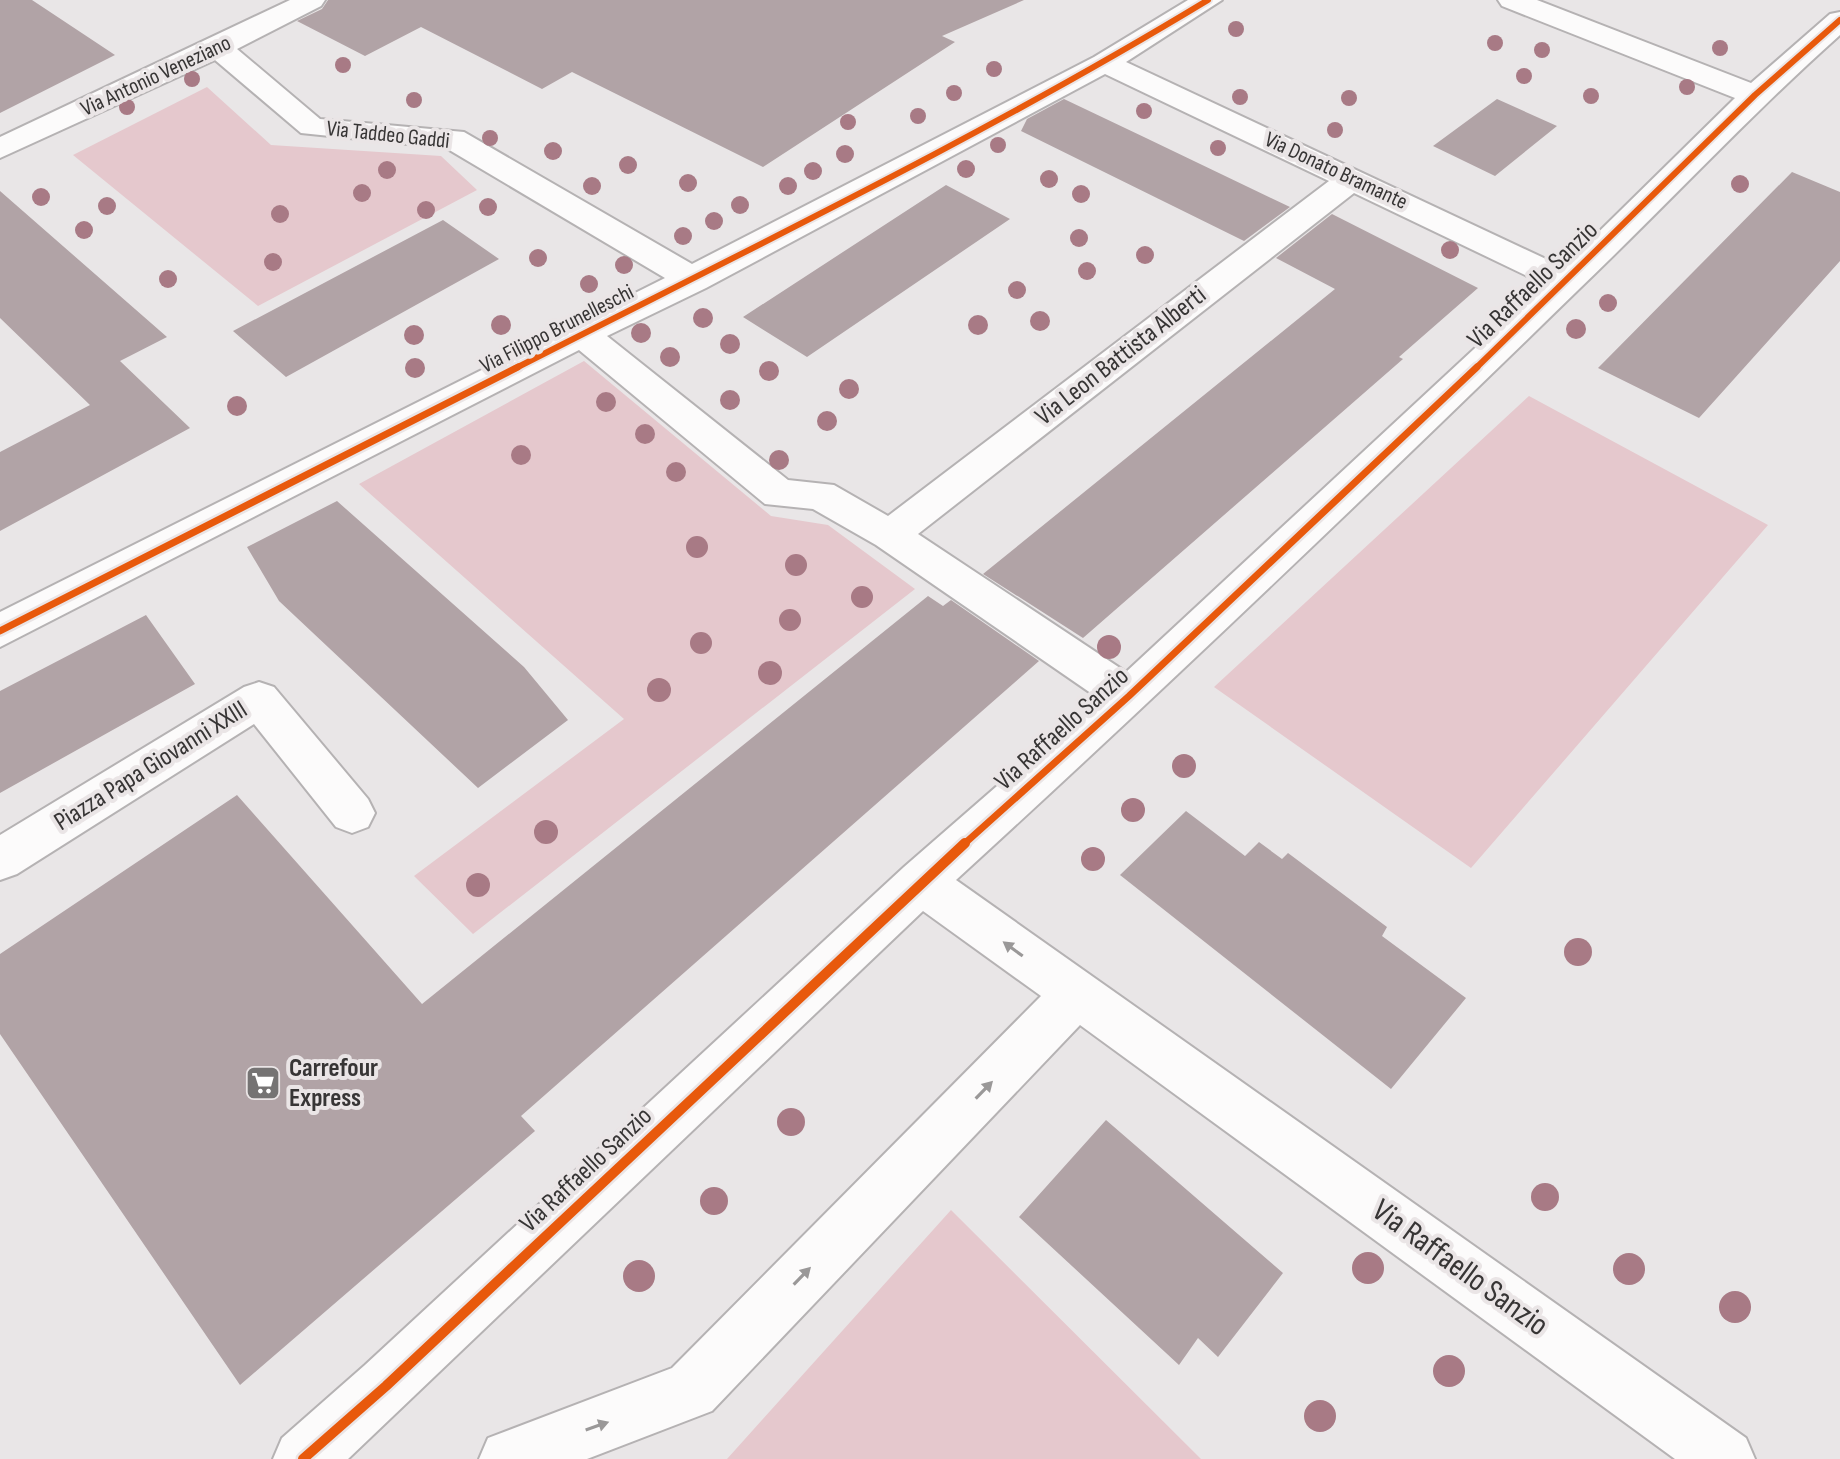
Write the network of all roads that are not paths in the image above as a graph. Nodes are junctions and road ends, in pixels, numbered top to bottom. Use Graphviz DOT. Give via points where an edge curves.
graph roads {
  1 [pos="311,0"];
  2 [pos="1208,0"];
  3 [pos="1512,0"];
  4 [pos="1840,20"];
  5 [pos="218,48"];
  6 [pos="1104,63"];
  7 [pos="1755,95"];
  8 [pos="0,149"];
  9 [pos="1352,179"];
  10 [pos="694,280"];
  11 [pos="1567,282"];
  12 [pos="583,335"];
  13 [pos="890,535"];
  14 [pos="0,631"];
  15 [pos="1129,696"];
  16 [pos="352,813"];
  17 [pos="0,860"];
  18 [pos="921,882"];
  19 [pos="1077,994"];
  20 [pos="521,1456"];
  21 [pos="303,1459"];
  22 [pos="1725,1459"];
  1 -- 5 [label="street, Via Antonio Veneziano"];
  2 -- 6 [label="street, Via Filippo Brunelleschi"];
  3 -- 7 [label="street"];
  4 -- 7 [label="street, Via Raffaello Sanzio"];
  5 -- 8 [label="street, Via Antonio Veneziano"];
  5 -- 10 [label="street, Via Taddeo Gaddi" via="312,127 453,139"];
  6 -- 9 [label="street, Via Donato Bramante"];
  6 -- 10 [label="street, Via Filippo Brunelleschi"];
  7 -- 11 [label="street, Via Raffaello Sanzio"];
  9 -- 11 [label="street, Via Donato Bramante"];
  9 -- 13 [label="street, Via Leon Battista Alberti"];
  10 -- 12 [label="street, Via Filippo Brunelleschi"];
  11 -- 15 [label="street, Via Raffaello Sanzio"];
  12 -- 13 [label="street" via="779,494 820,495"];
  12 -- 14 [label="street, Via Filippo Brunelleschi"];
  13 -- 15 [label="street"];
  15 -- 18 [label="street, Via Raffaello Sanzio"];
  16 -- 17 [label="street, Piazza Papa Giovanni XXIII" via="259,699"];
  19 -- 18 [label="street, Via Raffaello Sanzio, one-way"];
  18 -- 21 [label="street, Via Raffaello Sanzio"];
  20 -- 19 [label="street, one-way" via="691,1390"];
  19 -- 22 [label="street, Via Raffaello Sanzio"];
}
